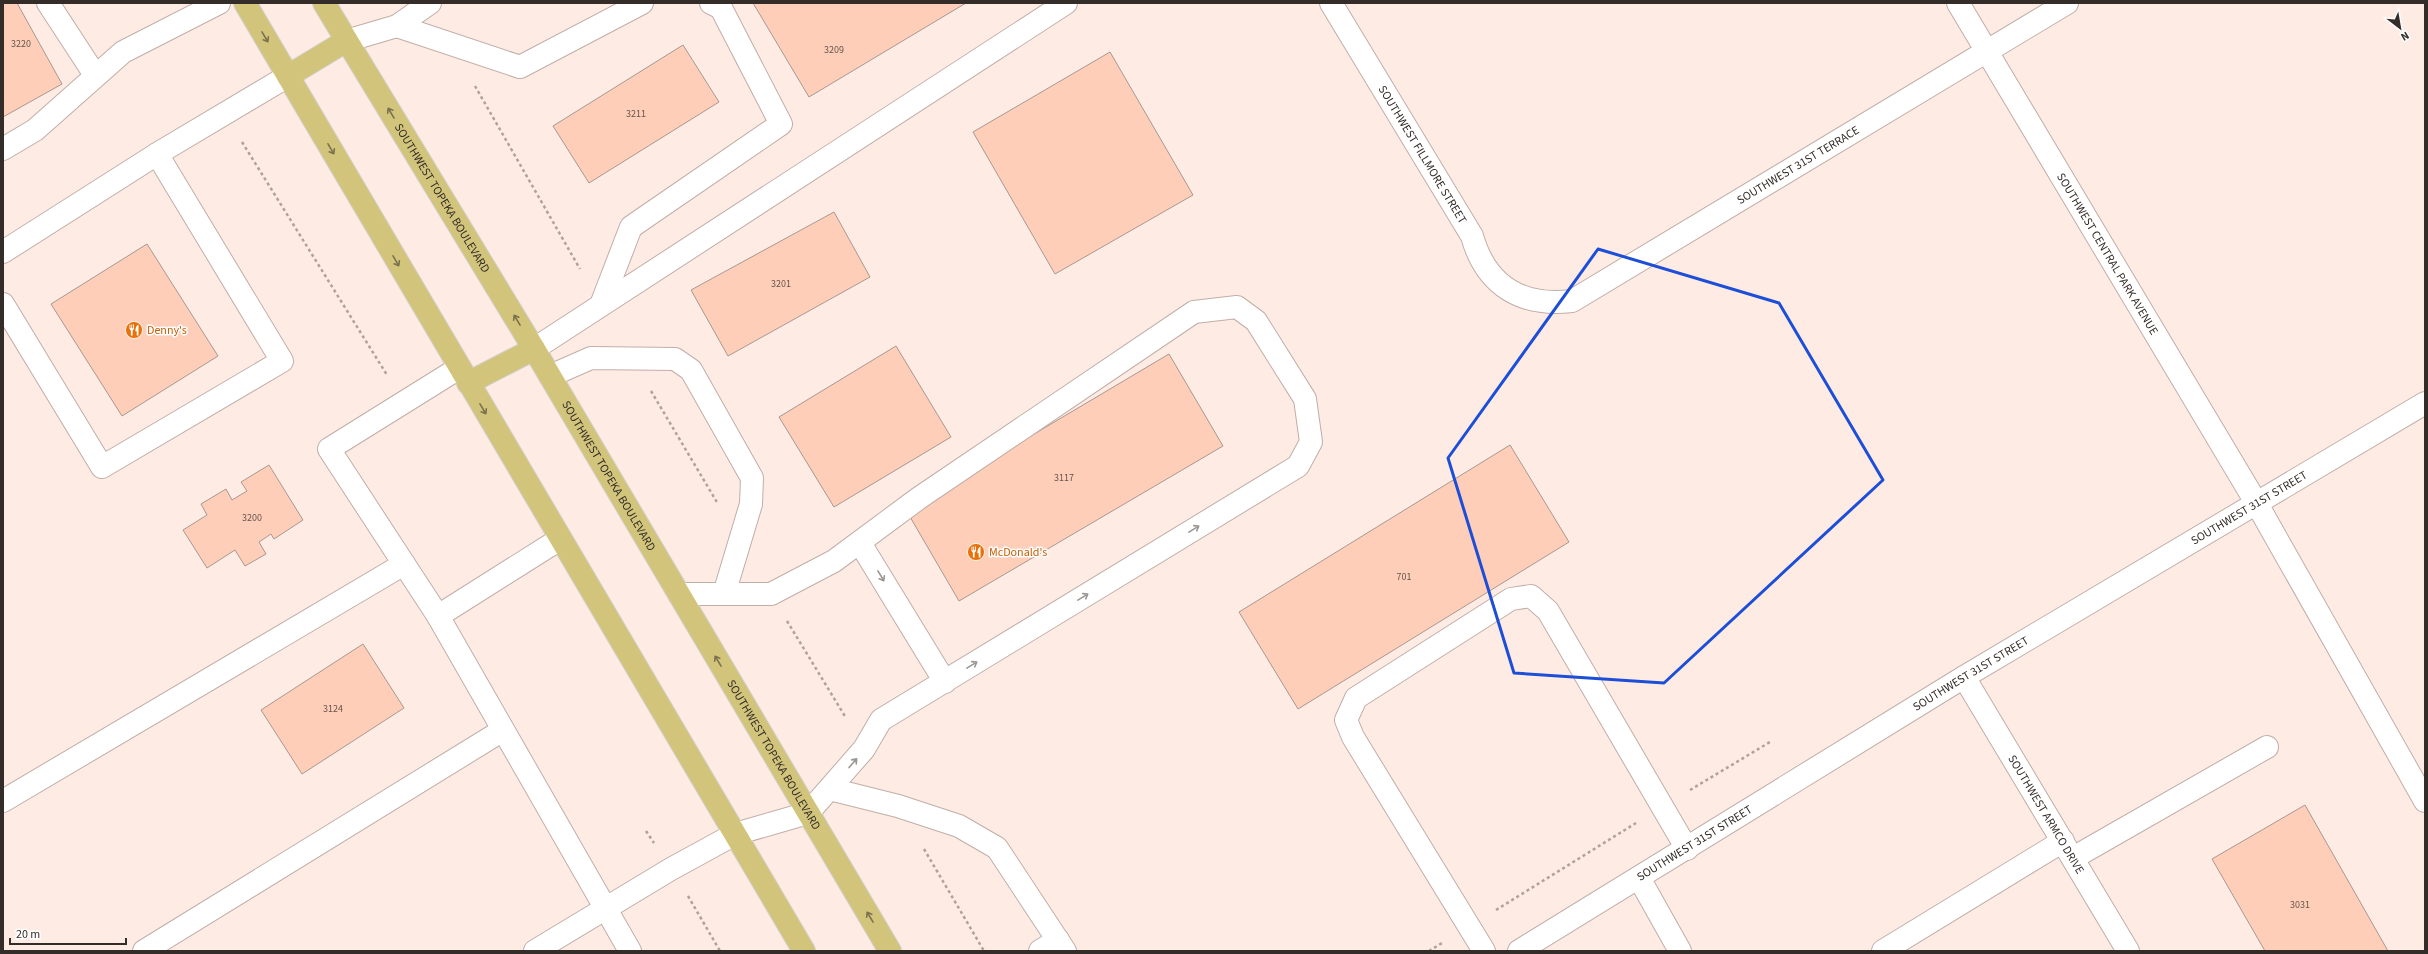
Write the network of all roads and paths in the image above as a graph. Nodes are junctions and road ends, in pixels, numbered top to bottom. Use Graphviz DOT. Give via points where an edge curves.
graph roads {
  1 [pos="48,3"];
  2 [pos="219,3"];
  3 [pos="245,3"];
  4 [pos="324,3"];
  5 [pos="430,3"];
  6 [pos="642,3"];
  7 [pos="710,3"];
  8 [pos="1066,3"];
  9 [pos="1331,3"];
  10 [pos="1958,3"];
  11 [pos="2066,3"];
  12 [pos="397,26"];
  13 [pos="346,41"];
  14 [pos="451,44"];
  15 [pos="1986,51"];
  16 [pos="95,75"];
  17 [pos="288,76"];
  18 [pos="239,137"];
  19 [pos="3,149"];
  20 [pos="157,154"];
  21 [pos="3,252"];
  22 [pos="1522,297"];
  23 [pos="3,304"];
  24 [pos="601,306"];
  25 [pos="534,349"];
  26 [pos="632,358"];
  27 [pos="463,375"];
  28 [pos="550,376"];
  29 [pos="389,377"];
  30 [pos="2425,403"];
  31 [pos="2257,504"];
  32 [pos="560,539"];
  33 [pos="740,542"];
  34 [pos="860,542"];
  35 [pos="404,564"];
  36 [pos="679,594"];
  37 [pos="724,594"];
  38 [pos="771,594"];
  39 [pos="438,616"];
  40 [pos="1964,677"];
  41 [pos="945,682"];
  42 [pos="503,730"];
  43 [pos="1770,742"];
  44 [pos="2267,747"];
  45 [pos="864,749"];
  46 [pos="830,789"];
  47 [pos="3,801"];
  48 [pos="2425,801"];
  49 [pos="898,806"];
  50 [pos="1663,807"];
  51 [pos="808,813"];
  52 [pos="735,834"];
  53 [pos="1687,849"];
  54 [pos="2068,849"];
  55 [pos="1639,878"];
  56 [pos="605,908"];
  57 [pos="1469,927"];
  58 [pos="1055,947"];
  59 [pos="539,950"];
  60 [pos="144,951"];
  61 [pos="630,951"];
  62 [pos="804,951"];
  63 [pos="890,951"];
  64 [pos="984,951"];
  65 [pos="1429,951"];
  66 [pos="1484,951"];
  67 [pos="1519,951"];
  68 [pos="1680,951"];
  69 [pos="1882,951"];
  70 [pos="2128,951"];
  1 -- 16 [label="street"];
  2 -- 16 [label="street" via="123,52"];
  3 -- 17 [label="main road, one-way"];
  4 -- 13 [label="main road, SOUTHWEST TOPEKA BOULEVARD"];
  5 -- 12 [label="street"];
  6 -- 14 [label="street" via="520,67"];
  7 -- 24 [label="street" via="721,8 781,124 631,227"];
  8 -- 24 [label="street"];
  9 -- 22 [label="street, SOUTHWEST FILLMORE STREET" via="1472,236 1476,252 1484,266 1508,290"];
  10 -- 15 [label="street, SOUTHWEST CENTRAL PARK AVENUE"];
  11 -- 15 [label="street, SOUTHWEST 31ST TERRACE"];
  12 -- 13 [label="street"];
  12 -- 14 [label="street"];
  13 -- 17 [label="main road"];
  25 -- 13 [label="main road, SOUTHWEST TOPEKA BOULEVARD, one-way"];
  14 -- 24 [label="path"];
  15 -- 22 [label="street, SOUTHWEST 31ST TERRACE" via="1572,301 1539,302"];
  15 -- 31 [label="street, SOUTHWEST CENTRAL PARK AVENUE"];
  16 -- 19 [label="street" via="34,130"];
  17 -- 20 [label="street"];
  17 -- 27 [label="main road, one-way"];
  18 -- 29 [label="path"];
  20 -- 21 [label="street"];
  20 -- 23 [label="street" via="282,361 102,467"];
  24 -- 25 [label="street"];
  25 -- 27 [label="main road"];
  25 -- 28 [label="main road, SOUTHWEST TOPEKA BOULEVARD"];
  26 -- 28 [label="street" via="591,358"];
  26 -- 33 [label="path"];
  26 -- 33 [label="street" via="675,359 691,370 752,478 751,504"];
  27 -- 32 [label="main road, one-way"];
  27 -- 35 [label="street" via="329,450"];
  28 -- 36 [label="main road, SOUTHWEST TOPEKA BOULEVARD"];
  30 -- 31 [label="street, SOUTHWEST 31ST STREET"];
  31 -- 40 [label="street, SOUTHWEST 31ST STREET"];
  31 -- 48 [label="street, SOUTHWEST CENTRAL PARK AVENUE"];
  32 -- 39 [label="street"];
  32 -- 52 [label="main road"];
  33 -- 37 [label="street"];
  34 -- 38 [label="street" via="834,561"];
  34 -- 41 [label="street, one-way"];
  41 -- 34 [label="street, one-way" via="1298,466 1311,442 1305,399 1256,321 1237,307 1194,312 919,498"];
  35 -- 39 [label="street"];
  35 -- 47 [label="street"];
  36 -- 37 [label="street"];
  51 -- 36 [label="main road, SOUTHWEST TOPEKA BOULEVARD, one-way"];
  37 -- 38 [label="street"];
  38 -- 45 [label="path"];
  39 -- 42 [label="street"];
  40 -- 53 [label="street, SOUTHWEST 31ST STREET"];
  40 -- 54 [label="street, SOUTHWEST ARMCO DRIVE"];
  41 -- 45 [label="street" via="881,720"];
  42 -- 56 [label="street"];
  42 -- 60 [label="street"];
  43 -- 50 [label="path"];
  44 -- 54 [label="street"];
  46 -- 45 [label="street, one-way"];
  46 -- 49 [label="street"];
  46 -- 51 [label="street"];
  49 -- 58 [label="street" via="959,826 997,848"];
  49 -- 64 [label="path"];
  50 -- 53 [label="street"];
  50 -- 57 [label="path"];
  50 -- 57 [label="street" via="1548,611 1531,596 1511,599 1356,698 1346,720 1353,737"];
  51 -- 52 [label="street"];
  63 -- 51 [label="main road, SOUTHWEST TOPEKA BOULEVARD, one-way"];
  52 -- 56 [label="street"];
  52 -- 62 [label="main road"];
  53 -- 55 [label="street, SOUTHWEST 31ST STREET"];
  54 -- 69 [label="street"];
  54 -- 70 [label="street, SOUTHWEST ARMCO DRIVE"];
  55 -- 67 [label="street, SOUTHWEST 31ST STREET"];
  55 -- 68 [label="street"];
  56 -- 59 [label="street"];
  56 -- 61 [label="street"];
  57 -- 65 [label="path"];
  57 -- 66 [label="street"];
}
